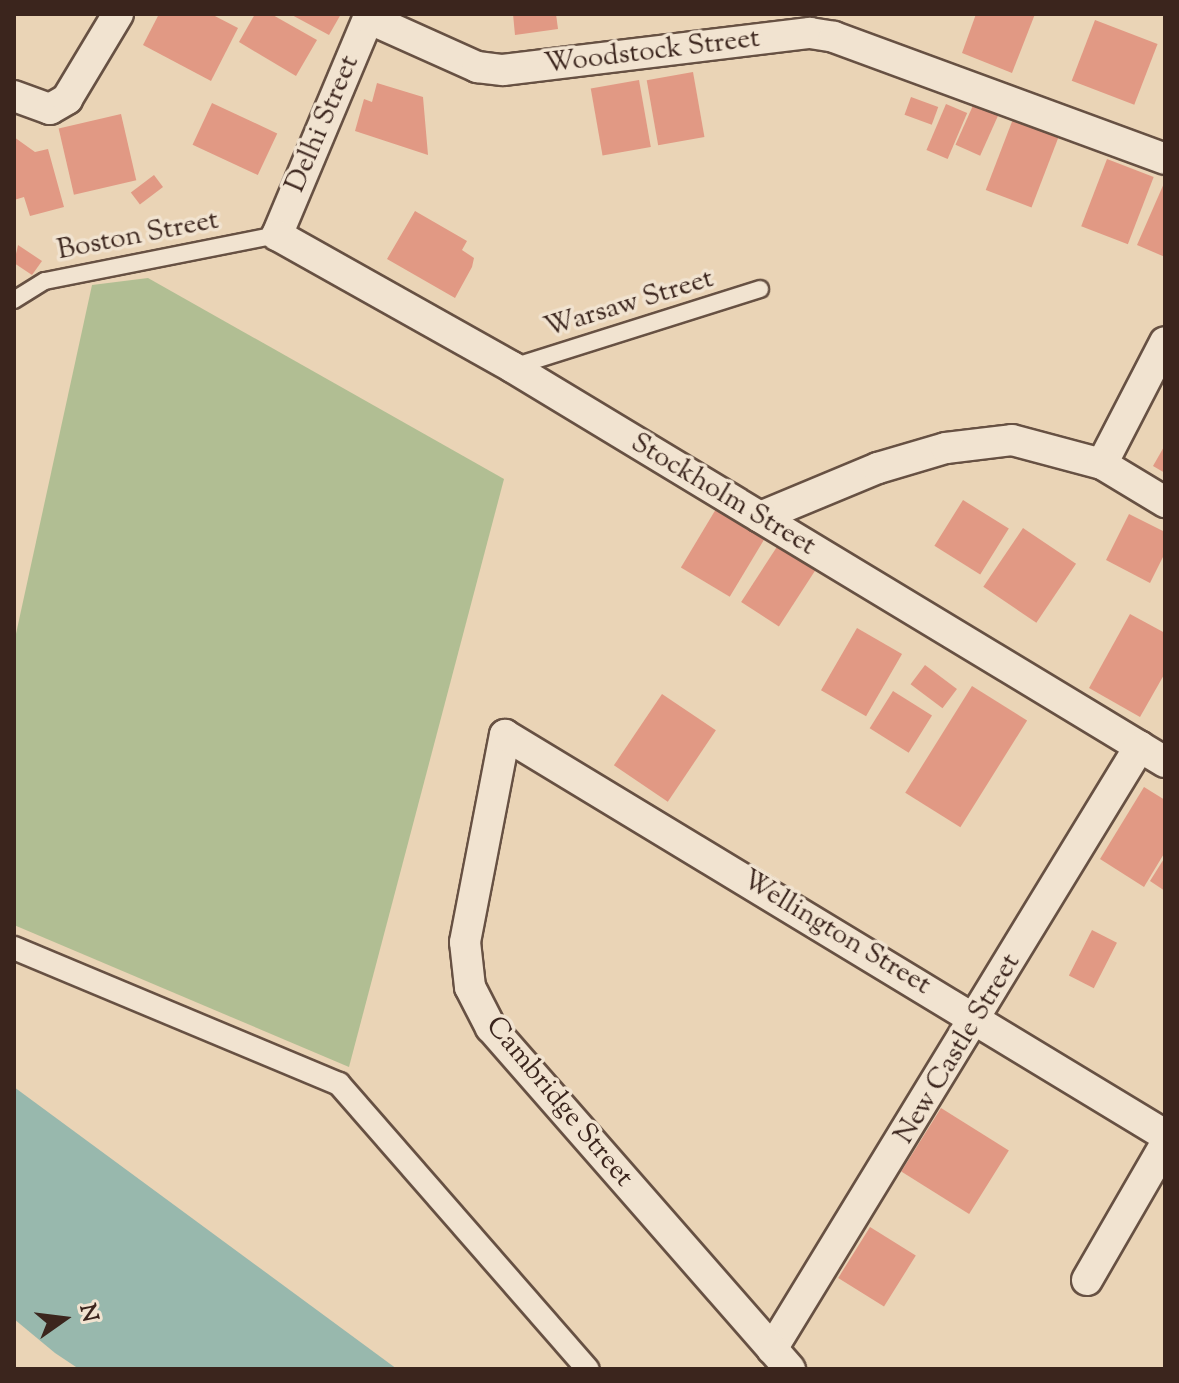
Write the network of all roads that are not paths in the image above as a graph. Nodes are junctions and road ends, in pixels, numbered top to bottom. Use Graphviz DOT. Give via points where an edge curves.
graph roads {
  1 [pos="118,14"];
  2 [pos="369,16"];
  3 [pos="14,96"];
  4 [pos="1165,159"];
  5 [pos="277,235"];
  6 [pos="760,289"];
  7 [pos="14,300"];
  8 [pos="1165,342"];
  9 [pos="512,367"];
  10 [pos="1102,464"];
  11 [pos="1165,502"];
  12 [pos="760,517"];
  13 [pos="505,735"];
  14 [pos="1152,754"];
  15 [pos="14,948"];
  16 [pos="977,1017"];
  17 [pos="1165,1135"];
  18 [pos="1165,1145"];
  19 [pos="1087,1280"];
  20 [pos="781,1359"];
  21 [pos="588,1369"];
  1 -- 3 [label="street" via="67,99 50,109"];
  2 -- 4 [label="street, Woodstock Street" via="477,67 503,70 810,33 834,37"];
  2 -- 5 [label="street, Delhi Street"];
  5 -- 7 [label="lane, Boston Street" via="45,281"];
  5 -- 9 [label="street, Stockholm Street"];
  6 -- 9 [label="lane, Warsaw Street"];
  8 -- 10 [label="street"];
  9 -- 12 [label="street, Stockholm Street"];
  10 -- 11 [label="street"];
  10 -- 12 [label="street" via="1012,440 946,448 878,468"];
  12 -- 14 [label="street, Stockholm Street"];
  13 -- 16 [label="street, Wellington Street"];
  13 -- 20 [label="street, Cambridge Street" via="465,942 470,987 491,1028"];
  14 -- 16 [label="street, New Castle Street"];
  15 -- 21 [label="street" via="339,1084"];
  16 -- 17 [label="street, Wellington Street"];
  16 -- 20 [label="street, New Castle Street"];
  18 -- 19 [label="street"];
}
